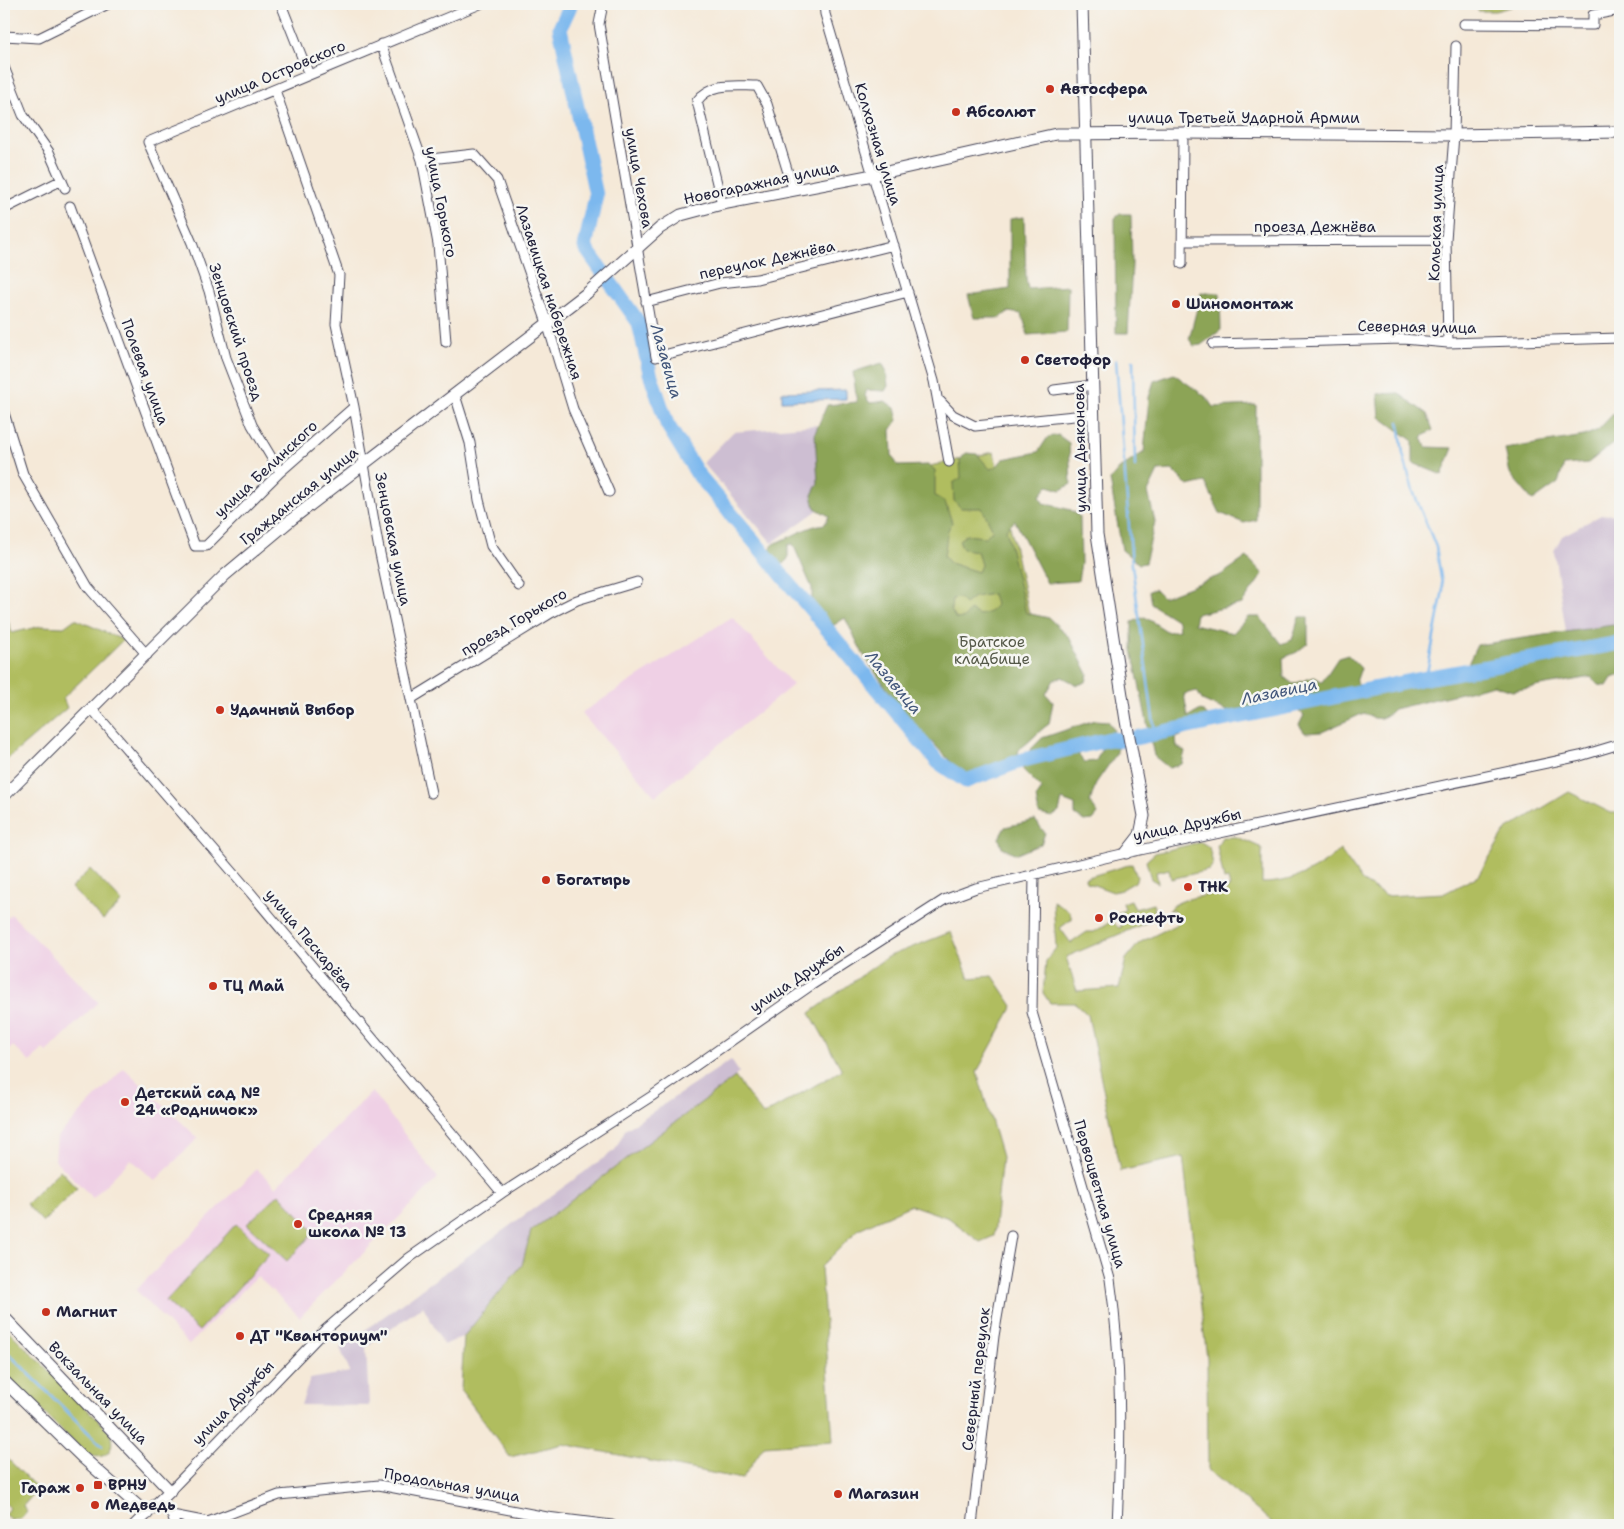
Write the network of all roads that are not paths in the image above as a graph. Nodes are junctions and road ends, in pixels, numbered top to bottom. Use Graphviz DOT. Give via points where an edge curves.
graph roads {
  1 [pos="108,4"];
  2 [pos="281,4"];
  3 [pos="480,4"];
  4 [pos="603,4"];
  5 [pos="824,4"];
  6 [pos="1082,4"];
  7 [pos="1620,10"];
  8 [pos="1464,24"];
  9 [pos="4,36"];
  10 [pos="381,44"];
  11 [pos="1456,46"];
  12 [pos="4,67"];
  13 [pos="309,75"];
  14 [pos="275,90"];
  15 [pos="1085,132"];
  16 [pos="1620,132"];
  17 [pos="1183,133"];
  18 [pos="1454,135"];
  19 [pos="422,160"];
  20 [pos="873,175"];
  21 [pos="793,189"];
  22 [pos="172,198"];
  23 [pos="722,204"];
  24 [pos="70,206"];
  25 [pos="4,209"];
  26 [pos="1446,240"];
  27 [pos="1184,241"];
  28 [pos="894,245"];
  29 [pos="637,247"];
  30 [pos="1182,264"];
  31 [pos="908,292"];
  32 [pos="646,302"];
  33 [pos="547,323"];
  34 [pos="1620,338"];
  35 [pos="446,342"];
  36 [pos="1448,343"];
  37 [pos="1213,344"];
  38 [pos="1093,385"];
  39 [pos="1054,390"];
  40 [pos="455,395"];
  41 [pos="940,401"];
  42 [pos="354,407"];
  43 [pos="4,413"];
  44 [pos="1094,414"];
  45 [pos="949,462"];
  46 [pos="364,463"];
  47 [pos="280,472"];
  48 [pos="609,492"];
  49 [pos="195,546"];
  50 [pos="637,582"];
  51 [pos="519,586"];
  52 [pos="147,655"];
  53 [pos="411,699"];
  54 [pos="92,709"];
  55 [pos="1620,744"];
  56 [pos="431,793"];
  57 [pos="4,796"];
  58 [pos="1126,853"];
  59 [pos="1034,874"];
  60 [pos="502,1193"];
  61 [pos="1011,1236"];
  62 [pos="4,1317"];
  63 [pos="4,1381"];
  64 [pos="166,1495"];
  65 [pos="146,1514"];
  66 [pos="172,1515"];
  67 [pos="556,1522"];
  68 [pos="135,1525"];
  69 [pos="175,1525"];
  70 [pos="612,1525"];
  71 [pos="972,1525"];
  72 [pos="1117,1525"];
  1 -- 9 [label="street" via="39,38"];
  2 -- 13 [label="street"];
  3 -- 10 [label="street, улица Островского"];
  4 -- 29 [label="street, улица Чехова" via="599,24"];
  5 -- 20 [label="street, Колхозная улица"];
  6 -- 15 [label="main road, улица Дьяконова"];
  7 -- 8 [label="street" via="1593,15 1593,25"];
  10 -- 13 [label="street, улица Островского"];
  10 -- 19 [label="street, улица Горького"];
  11 -- 18 [label="street, Кольская улица"];
  12 -- 25 [label="street" via="23,115 49,152 63,184"];
  13 -- 14 [label="street, улица Островского"];
  14 -- 22 [label="street, улица Островского" via="148,142"];
  14 -- 42 [label="street, Зенцовская улица" via="339,274 336,324"];
  15 -- 17 [label="main road, улица Третьей Ударной Армии"];
  15 -- 20 [label="main road, улица Третьей Ударной Армии" via="1056,134"];
  15 -- 38 [label="main road, улица Дьяконова"];
  16 -- 18 [label="main road, улица Третьей Ударной Армии"];
  17 -- 18 [label="main road, улица Третьей Ударной Армии"];
  17 -- 27 [label="street"];
  18 -- 26 [label="street, Кольская улица"];
  19 -- 33 [label="street, Лазавицкая набережная" via="474,154 497,180"];
  19 -- 35 [label="street, улица Горького" via="438,244"];
  20 -- 21 [label="main road, Новогаражная улица"];
  20 -- 28 [label="street, Колхозная улица"];
  21 -- 23 [label="main road, Новогаражная улица"];
  21 -- 23 [label="street" via="767,104 757,86 724,86 703,93 697,102"];
  22 -- 47 [label="street, Зенцовский проезд" via="209,291 226,358 252,425"];
  23 -- 29 [label="main road, Новогаражная улица" via="681,215"];
  24 -- 49 [label="street, Полевая улица"];
  26 -- 27 [label="street, проезд Дежнёва"];
  26 -- 36 [label="street, Кольская улица"];
  27 -- 30 [label="street"];
  28 -- 31 [label="street, Колхозная улица"];
  28 -- 32 [label="street, переулок Дежнёва"];
  29 -- 32 [label="street, улица Чехова"];
  29 -- 33 [label="main road, Гражданская улица" via="587,293"];
  31 -- 32 [label="street, улица Чехова" via="656,357"];
  31 -- 41 [label="street, Колхозная улица"];
  33 -- 40 [label="main road, Гражданская улица"];
  33 -- 48 [label="street, Лазавицкая набережная" via="573,409"];
  34 -- 36 [label="street, Северная улица"];
  36 -- 37 [label="street, Северная улица" via="1403,339"];
  38 -- 39 [label="street"];
  38 -- 44 [label="main road, улица Дьяконова"];
  40 -- 46 [label="main road, Гражданская улица"];
  40 -- 51 [label="street" via="470,443 479,500 491,546"];
  41 -- 44 [label="street" via="953,415 975,426"];
  41 -- 45 [label="street, Колхозная улица"];
  42 -- 46 [label="street, Зенцовская улица"];
  42 -- 47 [label="street, улица Белинского"];
  43 -- 52 [label="street" via="23,474 88,587"];
  44 -- 58 [label="main road, улица Дьяконова" via="1097,534 1144,816 1140,835"];
  46 -- 52 [label="main road, Гражданская улица" via="225,575"];
  46 -- 53 [label="street, Зенцовская улица"];
  47 -- 49 [label="street, улица Белинского" via="206,546"];
  50 -- 53 [label="street, проезд Горького" via="577,600 551,613"];
  52 -- 54 [label="main road, Гражданская улица"];
  53 -- 56 [label="street, Зенцовская улица"];
  54 -- 57 [label="main road, Гражданская улица"];
  54 -- 60 [label="street, улица Пескарёва"];
  55 -- 58 [label="street, улица Дружбы" via="1580,756"];
  58 -- 59 [label="street, улица Дружбы"];
  59 -- 60 [label="street, улица Дружбы" via="976,888 944,900"];
  59 -- 72 [label="street, Первоцветная улица" via="1032,1012 1110,1278 1116,1316 1121,1434"];
  60 -- 64 [label="street, улица Дружбы" via="409,1258 324,1331"];
  61 -- 71 [label="street, Северный переулок" via="994,1336"];
  62 -- 64 [label="main road, Вокзальная улица"];
  63 -- 65 [label="main road"];
  64 -- 65 [label="main road, улица Дружбы"];
  64 -- 66 [label="street, Вокзальная улица"];
  65 -- 68 [label="main road, улица Дружбы"];
  66 -- 67 [label="street, Продольная улица" via="208,1522 279,1494 379,1484"];
  66 -- 69 [label="street, Вокзальная улица"];
  67 -- 70 [label="street, Продольная улица"];
}
